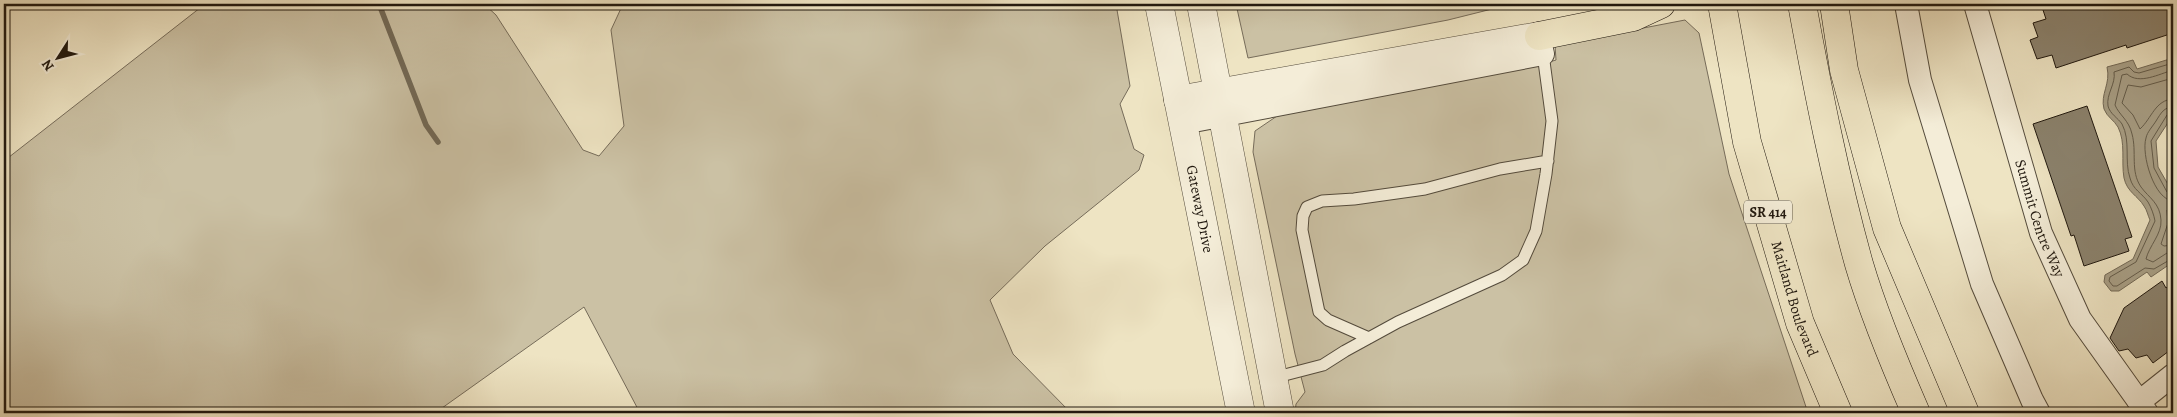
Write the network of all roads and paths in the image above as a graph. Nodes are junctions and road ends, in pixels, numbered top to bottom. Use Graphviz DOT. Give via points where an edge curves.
graph roads {
  1 [pos="1159,4"];
  2 [pos="1201,4"];
  3 [pos="1661,4"];
  4 [pos="1722,4"];
  5 [pos="1802,4"];
  6 [pos="1834,4"];
  7 [pos="1906,4"];
  8 [pos="1975,4"];
  9 [pos="1541,45"];
  10 [pos="1220,103"];
  11 [pos="1180,112"];
  12 [pos="1548,160"];
  13 [pos="1369,338"];
  14 [pos="2173,375"];
  15 [pos="1273,378"];
  16 [pos="2143,408"];
  17 [pos="1241,413"];
  18 [pos="1280,413"];
  19 [pos="1838,413"];
  20 [pos="1916,413"];
  21 [pos="1965,413"];
  22 [pos="2039,413"];
  1 -- 11 [label="street, Gateway Drive"];
  2 -- 10 [label="street"];
  3 -- 9 [label="highway" via="1633,17"];
  4 -- 19 [label="highway, Maitland Boulevard / SR 414" via="1747,142 1800,323"];
  5 -- 20 [label="highway" via="1824,124 1860,266 1894,364"];
  6 -- 21 [label="highway" via="1844,70 1887,228"];
  7 -- 22 [label="street" via="1920,80 1982,284"];
  8 -- 16 [label="street, Summit Centre Way" via="2042,233 2080,319"];
  9 -- 10 [label="street"];
  9 -- 12 [label="lane" via="1552,121"];
  10 -- 11 [label="street"];
  10 -- 15 [label="street"];
  11 -- 17 [label="street, Gateway Drive"];
  12 -- 13 [label="lane" via="1536,231 1523,260 1502,275"];
  12 -- 13 [label="lane" via="1425,189 1322,201 1307,207 1302,230 1319,312 1328,320"];
  13 -- 15 [label="lane" via="1323,365"];
  14 -- 16 [label="street"];
  15 -- 18 [label="street"];
}
